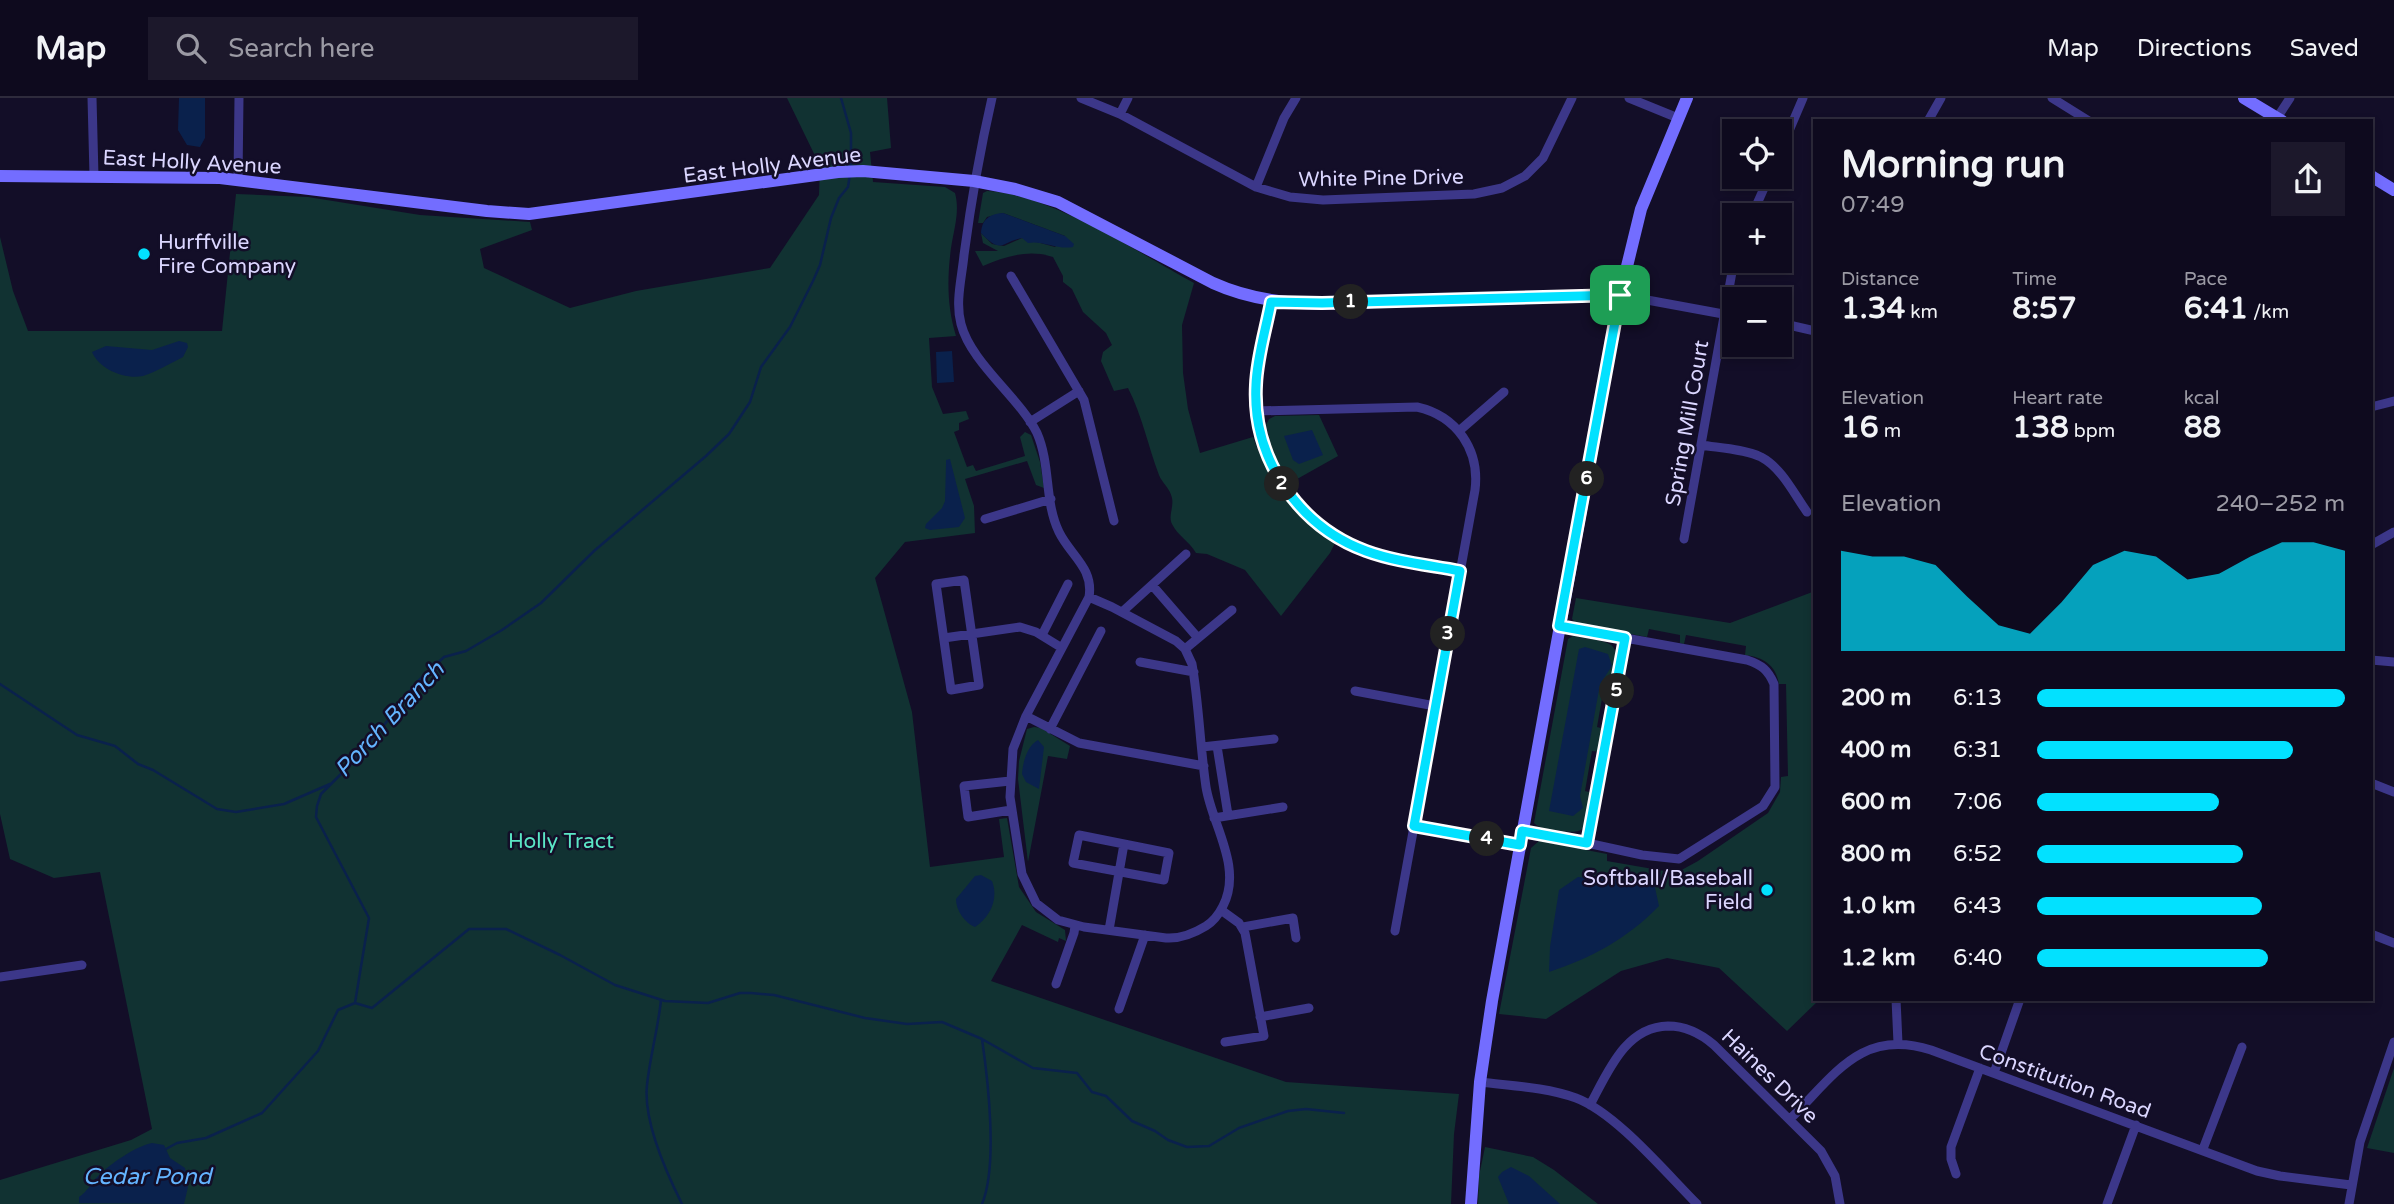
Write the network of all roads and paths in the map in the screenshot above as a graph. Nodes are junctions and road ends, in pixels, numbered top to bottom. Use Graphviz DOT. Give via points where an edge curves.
graph roads {
  1 [pos="92,98"];
  2 [pos="239,98"];
  3 [pos="992,98"];
  4 [pos="1081,98"];
  5 [pos="1128,98"];
  6 [pos="1296,98"];
  7 [pos="1572,98"];
  8 [pos="1629,98"];
  9 [pos="1687,98"];
  10 [pos="1803,98"];
  11 [pos="1941,98"];
  12 [pos="2052,98"];
  13 [pos="2244,98"];
  14 [pos="2290,98"];
  15 [pos="1121,114"];
  16 [pos="1678,118"];
  17 [pos="1929,119"];
  18 [pos="2086,119"];
  19 [pos="2276,119"];
  20 [pos="2279,119"];
  21 [pos="1792,124"];
  22 [pos="0,176"];
  23 [pos="94,176"];
  24 [pos="2373,177"];
  25 [pos="238,179"];
  26 [pos="974,181"];
  27 [pos="1256,187"];
  28 [pos="2394,191"];
  29 [pos="1010,276"];
  30 [pos="1620,295"];
  31 [pos="1271,302"];
  32 [pos="1722,314"];
  33 [pos="1792,326"];
  34 [pos="1813,331"];
  35 [pos="1722,351"];
  36 [pos="1079,391"];
  37 [pos="1504,392"];
  38 [pos="2394,401"];
  39 [pos="2373,406"];
  40 [pos="1256,411"];
  41 [pos="1030,422"];
  42 [pos="1458,431"];
  43 [pos="1701,445"];
  44 [pos="1051,499"];
  45 [pos="1807,512"];
  46 [pos="985,519"];
  47 [pos="1114,521"];
  48 [pos="2394,532"];
  49 [pos="1684,539"];
  50 [pos="2373,544"];
  51 [pos="1186,554"];
  52 [pos="1460,571"];
  53 [pos="1068,584"];
  54 [pos="1152,585"];
  55 [pos="1089,597"];
  56 [pos="1232,610"];
  57 [pos="1122,612"];
  58 [pos="1559,626"];
  59 [pos="1101,631"];
  60 [pos="972,634"];
  61 [pos="1042,635"];
  62 [pos="944,638"];
  63 [pos="1198,638"];
  64 [pos="1625,638"];
  65 [pos="1062,648"];
  66 [pos="1185,649"];
  67 [pos="2373,660"];
  68 [pos="1140,662"];
  69 [pos="2394,662"];
  70 [pos="1194,672"];
  71 [pos="1355,691"];
  72 [pos="1435,706"];
  73 [pos="1026,716"];
  74 [pos="1050,729"];
  75 [pos="1274,739"];
  76 [pos="1217,746"];
  77 [pos="1202,747"];
  78 [pos="1203,766"];
  79 [pos="1010,781"];
  80 [pos="2373,784"];
  81 [pos="2394,792"];
  82 [pos="1283,807"];
  83 [pos="1011,810"];
  84 [pos="1228,815"];
  85 [pos="1214,818"];
  86 [pos="1414,826"];
  87 [pos="1522,831"];
  88 [pos="1587,843"];
  89 [pos="1124,844"];
  90 [pos="1520,845"];
  91 [pos="1119,873"];
  92 [pos="1221,910"];
  93 [pos="1075,926"];
  94 [pos="1243,927"];
  95 [pos="1109,930"];
  96 [pos="1395,931"];
  97 [pos="1144,935"];
  98 [pos="2373,935"];
  99 [pos="1296,938"];
  100 [pos="2394,943"];
  101 [pos="82,965"];
  102 [pos="0,976"];
  103 [pos="1056,984"];
  104 [pos="1896,1001"];
  105 [pos="2019,1001"];
  106 [pos="1309,1008"];
  107 [pos="1119,1009"];
  108 [pos="1260,1017"];
  109 [pos="1225,1042"];
  110 [pos="2394,1042"];
  111 [pos="1898,1043"];
  112 [pos="2242,1047"];
  113 [pos="1980,1068"];
  114 [pos="1994,1073"];
  115 [pos="1480,1082"];
  116 [pos="1590,1105"];
  117 [pos="1790,1119"];
  118 [pos="2136,1125"];
  119 [pos="2203,1149"];
  120 [pos="1956,1174"];
  121 [pos="2351,1185"];
  122 [pos="1471,1204"];
  123 [pos="1697,1204"];
  124 [pos="1840,1204"];
  125 [pos="2108,1204"];
  126 [pos="2349,1204"];
  1 -- 23 [label="street"];
  2 -- 25 [label="street"];
  3 -- 26 [label="street"];
  4 -- 15 [label="street, White Pine Drive"];
  5 -- 15 [label="street"];
  6 -- 27 [label="street"];
  7 -- 27 [label="street, White Pine Drive" via="1538,164 1493,191 1311,199"];
  8 -- 16 [label="street"];
  9 -- 16 [label="street"];
  10 -- 21 [label="street"];
  11 -- 17 [label="street"];
  12 -- 18 [label="street"];
  13 -- 19 [label="street"];
  14 -- 20 [label="street"];
  15 -- 27 [label="street, White Pine Drive"];
  16 -- 30 [label="street" via="1642,209"];
  22 -- 23 [label="street, East Holly Avenue"];
  23 -- 25 [label="street, East Holly Avenue"];
  24 -- 28 [label="street"];
  25 -- 26 [label="street, East Holly Avenue" via="529,214 838,172"];
  26 -- 31 [label="street, East Holly Avenue" via="1058,202 1213,283"];
  26 -- 41 [label="street" via="960,292 961,324 979,356"];
  29 -- 36 [label="street"];
  30 -- 31 [label="street, East Holly Avenue"];
  30 -- 32 [label="street, East Holly Avenue"];
  30 -- 58 [label="street"];
  31 -- 40 [label="street" via="1257,369"];
  33 -- 34 [label="street"];
  35 -- 43 [label="street, Spring Mill Court"];
  36 -- 41 [label="street"];
  36 -- 47 [label="street" via="1088,410"];
  37 -- 42 [label="street"];
  38 -- 39 [label="street"];
  40 -- 42 [label="street" via="1412,406 1435,413"];
  40 -- 52 [label="street" via="1276,474 1298,505 1324,529 1378,555"];
  41 -- 44 [label="street" via="1044,453"];
  42 -- 52 [label="street" via="1471,450 1476,473"];
  43 -- 45 [label="street" via="1761,457 1776,469"];
  43 -- 49 [label="street, Spring Mill Court"];
  44 -- 46 [label="street"];
  44 -- 55 [label="street" via="1058,529 1086,571"];
  48 -- 50 [label="street"];
  51 -- 54 [label="street"];
  52 -- 72 [label="street"];
  53 -- 61 [label="street"];
  54 -- 57 [label="street"];
  54 -- 63 [label="street"];
  55 -- 57 [label="street"];
  55 -- 65 [label="street"];
  56 -- 63 [label="street"];
  57 -- 66 [label="street"];
  58 -- 64 [label="street"];
  58 -- 87 [label="street"];
  59 -- 74 [label="street"];
  60 -- 61 [label="street" via="1015,627"];
  60 -- 62 [label="street"];
  60 -- 62 [label="street" via="979,685 951,690"];
  60 -- 62 [label="street" via="964,580 936,584"];
  61 -- 65 [label="street"];
  63 -- 66 [label="street"];
  64 -- 88 [label="street"];
  64 -- 88 [label="street" via="1747,660 1768,671 1774,684 1775,787 1763,806 1679,859"];
  65 -- 73 [label="street"];
  66 -- 70 [label="street"];
  67 -- 69 [label="street"];
  68 -- 70 [label="street"];
  70 -- 77 [label="street"];
  71 -- 72 [label="street"];
  72 -- 86 [label="street"];
  73 -- 74 [label="street"];
  73 -- 79 [label="street" via="1013,749"];
  74 -- 78 [label="street" via="1079,743"];
  75 -- 76 [label="street"];
  76 -- 77 [label="street"];
  76 -- 84 [label="street"];
  77 -- 78 [label="street"];
  78 -- 85 [label="street"];
  79 -- 83 [label="street"];
  79 -- 83 [label="street" via="964,786 968,817"];
  80 -- 81 [label="street"];
  82 -- 84 [label="street"];
  83 -- 93 [label="street" via="1030,894 1051,916"];
  84 -- 85 [label="street"];
  85 -- 92 [label="street" via="1230,871"];
  86 -- 90 [label="street"];
  86 -- 96 [label="street"];
  87 -- 88 [label="street"];
  87 -- 90 [label="street"];
  89 -- 91 [label="street"];
  89 -- 91 [label="street" via="1169,853 1164,880"];
  89 -- 91 [label="street" via="1079,835 1073,863"];
  90 -- 115 [label="street"];
  91 -- 95 [label="street"];
  92 -- 94 [label="street"];
  92 -- 97 [label="street" via="1212,922 1187,936"];
  93 -- 95 [label="street"];
  93 -- 103 [label="street"];
  94 -- 99 [label="street" via="1293,918"];
  94 -- 108 [label="street"];
  95 -- 97 [label="street"];
  97 -- 107 [label="street"];
  98 -- 100 [label="street"];
  101 -- 102 [label="street"];
  104 -- 111 [label="street"];
  105 -- 114 [label="street"];
  106 -- 108 [label="street"];
  108 -- 109 [label="street" via="1264,1036"];
  110 -- 121 [label="street" via="2367,1115"];
  111 -- 113 [label="street, Constitution Road"];
  111 -- 117 [label="street, Constitution Road" via="1855,1056"];
  112 -- 119 [label="street"];
  113 -- 114 [label="street, Constitution Road"];
  113 -- 120 [label="street" via="1951,1147"];
  114 -- 118 [label="street, Constitution Road"];
  115 -- 116 [label="street" via="1546,1090"];
  115 -- 122 [label="street"];
  116 -- 117 [label="street, Haines Drive" via="1620,1053 1635,1037 1652,1029 1679,1027 1706,1038"];
  116 -- 123 [label="street" via="1619,1126"];
  117 -- 124 [label="street, Haines Drive" via="1826,1158"];
  118 -- 119 [label="street, Constitution Road"];
  118 -- 125 [label="street"];
  119 -- 121 [label="street, Constitution Road" via="2272,1175"];
  121 -- 126 [label="street"];
}
